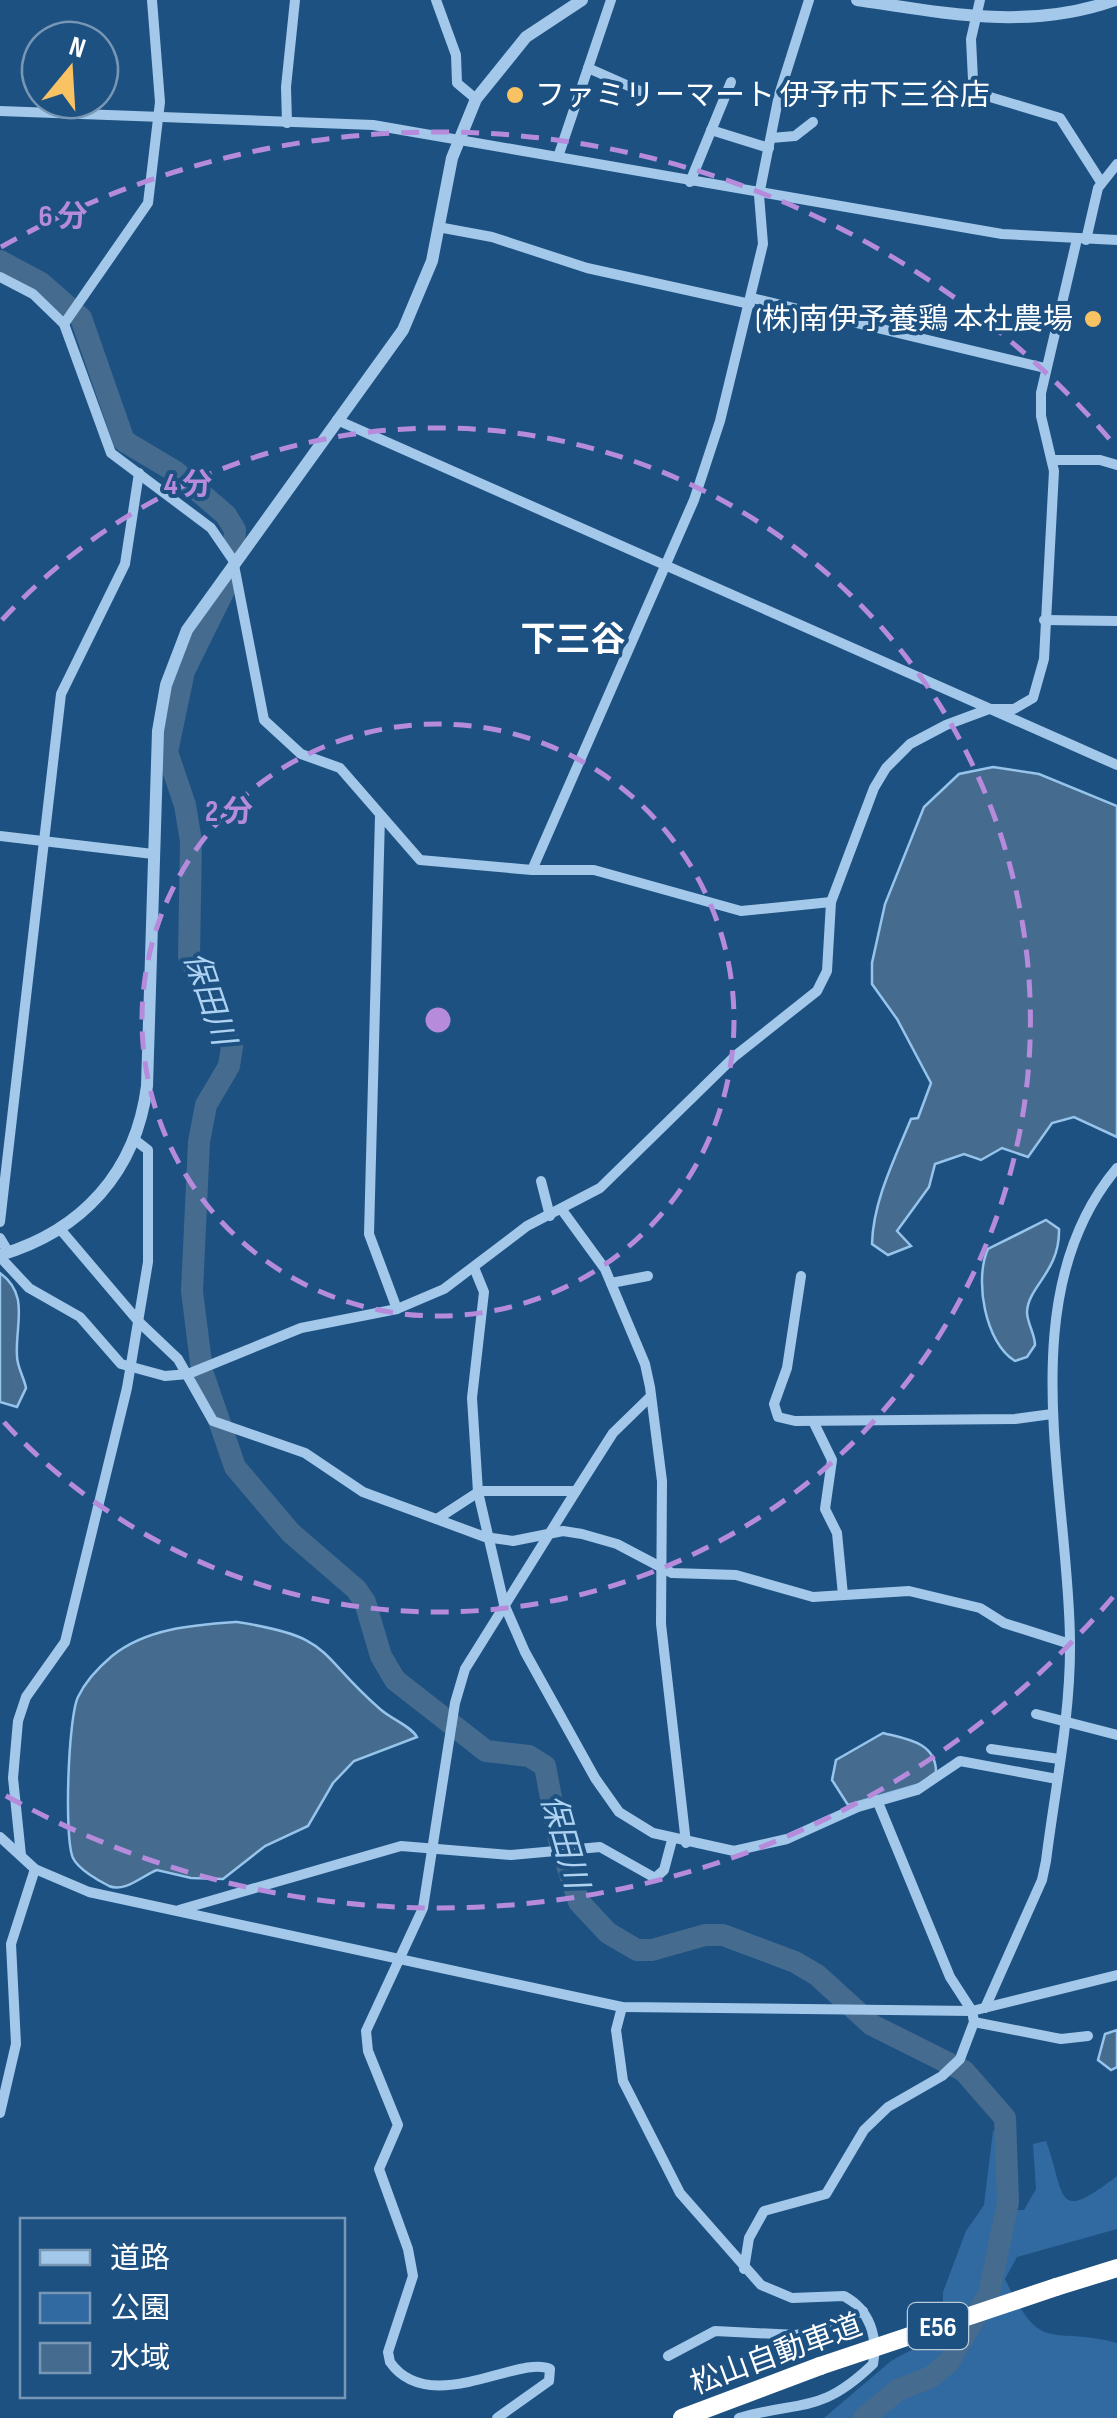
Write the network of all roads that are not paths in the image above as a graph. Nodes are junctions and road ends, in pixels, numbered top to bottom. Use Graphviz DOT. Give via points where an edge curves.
graph roads {
  1 [pos="152,0"];
  2 [pos="295,0"];
  3 [pos="436,0"];
  4 [pos="582,0"];
  5 [pos="611,0"];
  6 [pos="809,0"];
  7 [pos="857,0"];
  8 [pos="980,0"];
  9 [pos="1114,0"];
  10 [pos="974,18"];
  11 [pos="588,68"];
  12 [pos="730,82"];
  13 [pos="640,90"];
  14 [pos="476,99"];
  15 [pos="0,111"];
  16 [pos="158,118"];
  17 [pos="287,122"];
  18 [pos="814,122"];
  19 [pos="712,130"];
  20 [pos="458,138"];
  21 [pos="769,144"];
  22 [pos="558,157"];
  23 [pos="1117,164"];
  24 [pos="690,182"];
  25 [pos="1101,182"];
  26 [pos="760,196"];
  27 [pos="438,227"];
  28 [pos="1081,239"];
  29 [pos="1117,240"];
  30 [pos="0,278"];
  31 [pos="751,301"];
  32 [pos="64,324"];
  33 [pos="1045,368"];
  34 [pos="338,420"];
  35 [pos="1052,460"];
  36 [pos="1117,465"];
  37 [pos="139,473"];
  38 [pos="233,560"];
  39 [pos="666,564"];
  40 [pos="1044,620"];
  41 [pos="1117,622"];
  42 [pos="989,710"];
  43 [pos="1117,765"];
  44 [pos="380,814"];
  45 [pos="0,836"];
  46 [pos="44,841"];
  47 [pos="153,854"];
  48 [pos="532,870"];
  49 [pos="831,902"];
  50 [pos="135,1140"];
  51 [pos="1117,1168"];
  52 [pos="541,1182"];
  53 [pos="556,1213"];
  54 [pos="0,1222"];
  55 [pos="60,1230"];
  56 [pos="0,1238"];
  57 [pos="3,1255"];
  58 [pos="475,1270"];
  59 [pos="648,1276"];
  60 [pos="801,1276"];
  61 [pos="612,1282"];
  62 [pos="398,1309"];
  63 [pos="139,1322"];
  64 [pos="131,1369"];
  65 [pos="188,1374"];
  66 [pos="650,1396"];
  67 [pos="1052,1414"];
  68 [pos="814,1421"];
  69 [pos="576,1491"];
  70 [pos="478,1492"];
  71 [pos="437,1519"];
  72 [pos="547,1535"];
  73 [pos="489,1538"];
  74 [pos="660,1568"];
  75 [pos="844,1594"];
  76 [pos="504,1604"];
  77 [pos="1070,1644"];
  78 [pos="1036,1714"];
  79 [pos="1063,1721"];
  80 [pos="1117,1735"];
  81 [pos="991,1749"];
  82 [pos="1059,1759"];
  83 [pos="1056,1779"];
  84 [pos="877,1800"];
  85 [pos="0,1838"];
  86 [pos="672,1840"];
  87 [pos="686,1843"];
  88 [pos="433,1846"];
  89 [pos="21,1855"];
  90 [pos="36,1869"];
  91 [pos="178,1910"];
  92 [pos="402,1960"];
  93 [pos="1117,1975"];
  94 [pos="622,2008"];
  95 [pos="985,2008"];
  96 [pos="973,2016"];
  97 [pos="1088,2036"];
  98 [pos="0,2055"];
  99 [pos="14,2058"];
  100 [pos="0,2113"];
  101 [pos="1117,2268"];
  102 [pos="744,2269"];
  103 [pos="863,2311"];
  104 [pos="668,2356"];
  105 [pos="497,2418"];
  106 [pos="682,2418"];
  107 [pos="739,2418"];
  1 -- 16 [label="street"];
  2 -- 17 [label="street"];
  3 -- 14 [label="street" via="456,55 457,82"];
  4 -- 14 [label="street" via="526,37"];
  5 -- 11 [label="street"];
  6 -- 21 [label="street"];
  7 -- 10 [label="street"];
  8 -- 10 [label="street"];
  9 -- 10 [label="street" via="1044,18"];
  10 -- 25 [label="street" via="970,60 978,87 990,97 1060,118"];
  11 -- 13 [label="street"];
  11 -- 22 [label="street"];
  12 -- 19 [label="street"];
  14 -- 20 [label="street"];
  15 -- 16 [label="street"];
  16 -- 17 [label="street"];
  16 -- 32 [label="street" via="148,203"];
  17 -- 20 [label="street"];
  18 -- 21 [label="street"];
  19 -- 21 [label="street"];
  19 -- 24 [label="street"];
  20 -- 22 [label="street"];
  20 -- 27 [label="street"];
  21 -- 26 [label="street"];
  22 -- 24 [label="street"];
  23 -- 25 [label="street"];
  24 -- 26 [label="street"];
  25 -- 28 [label="street"];
  26 -- 28 [label="street" via="1002,234"];
  26 -- 31 [label="street" via="763,244"];
  27 -- 31 [label="street" via="586,268"];
  27 -- 34 [label="street" via="414,310"];
  28 -- 29 [label="street"];
  28 -- 33 [label="street"];
  30 -- 32 [label="street" via="33,294"];
  31 -- 33 [label="street"];
  31 -- 39 [label="street" via="720,421"];
  32 -- 37 [label="street" via="111,453"];
  33 -- 35 [label="street" via="1040,416"];
  34 -- 38 [label="street"];
  34 -- 39 [label="street"];
  35 -- 36 [label="street"];
  35 -- 40 [label="street"];
  37 -- 38 [label="street" via="211,528"];
  37 -- 46 [label="street" via="125,564 61,694"];
  38 -- 44 [label="street" via="264,720 301,754 340,768"];
  38 -- 47 [label="street" via="187,630 166,685"];
  39 -- 42 [label="street"];
  39 -- 48 [label="street"];
  40 -- 41 [label="street"];
  40 -- 42 [label="street" via="1044,659 1033,698"];
  42 -- 43 [label="street"];
  42 -- 49 [label="street" via="910,744 886,768"];
  44 -- 48 [label="street" via="420,860"];
  44 -- 62 [label="street" via="369,1234"];
  45 -- 46 [label="street"];
  46 -- 47 [label="street"];
  46 -- 54 [label="street"];
  47 -- 50 [label="street" via="147,1086"];
  48 -- 49 [label="street" via="594,870 741,911"];
  49 -- 53 [label="street" via="827,970 818,990 736,1056 600,1188"];
  50 -- 55 [label="street" via="101,1195"];
  50 -- 63 [label="street" via="148,1150 149,1182"];
  51 -- 67 [label="street" via="1076,1236 1053,1357"];
  52 -- 53 [label="street"];
  53 -- 58 [label="street" via="514,1235"];
  53 -- 61 [label="street"];
  55 -- 57 [label="street"];
  55 -- 63 [label="street"];
  56 -- 57 [label="street"];
  57 -- 64 [label="street" via="29,1288 80,1317"];
  58 -- 62 [label="street"];
  58 -- 70 [label="street" via="484,1292 472,1398"];
  59 -- 61 [label="street"];
  60 -- 68 [label="street" via="774,1412 784,1420"];
  61 -- 66 [label="street" via="645,1364"];
  62 -- 65 [label="street" via="300,1328"];
  63 -- 64 [label="street"];
  63 -- 65 [label="street"];
  64 -- 65 [label="street"];
  64 -- 89 [label="street" via="65,1642 26,1697 18,1720 13,1778"];
  65 -- 71 [label="street" via="219,1423 305,1453 363,1492"];
  66 -- 69 [label="street" via="613,1433"];
  66 -- 74 [label="street" via="662,1481"];
  67 -- 68 [label="street"];
  67 -- 77 [label="street"];
  68 -- 75 [label="street" via="832,1460 826,1509"];
  69 -- 70 [label="street"];
  69 -- 72 [label="street"];
  70 -- 71 [label="street"];
  70 -- 73 [label="street"];
  71 -- 73 [label="street"];
  72 -- 73 [label="street"];
  72 -- 74 [label="street" via="563,1531 602,1539"];
  72 -- 76 [label="street"];
  73 -- 76 [label="street"];
  74 -- 75 [label="street" via="736,1576 813,1597"];
  74 -- 87 [label="street"];
  75 -- 77 [label="street" via="925,1594"];
  76 -- 86 [label="street" via="607,1797 633,1822"];
  76 -- 88 [label="street" via="465,1669"];
  77 -- 79 [label="street"];
  78 -- 79 [label="street"];
  79 -- 80 [label="street"];
  79 -- 82 [label="street"];
  81 -- 82 [label="street"];
  82 -- 83 [label="street"];
  83 -- 84 [label="street" via="960,1761 930,1785"];
  83 -- 95 [label="street" via="1042,1880"];
  84 -- 87 [label="street" via="787,1839 734,1851"];
  84 -- 96 [label="street" via="950,1977"];
  85 -- 89 [label="street"];
  86 -- 87 [label="street"];
  86 -- 88 [label="street" via="655,1878 600,1847 511,1856"];
  88 -- 91 [label="street" via="387,1847"];
  88 -- 92 [label="street" via="423,1908"];
  89 -- 90 [label="street"];
  90 -- 91 [label="street" via="89,1892"];
  90 -- 99 [label="street" via="11,1944"];
  91 -- 92 [label="street"];
  92 -- 94 [label="street"];
  92 -- 105 [label="street" via="366,2031 398,2125 380,2178 412,2264 390,2362 438,2386 550,2369 549,2381"];
  93 -- 95 [label="street"];
  94 -- 96 [label="street"];
  94 -- 102 [label="street" via="616,2043 632,2104 680,2193"];
  95 -- 96 [label="street"];
  96 -- 97 [label="street" via="1061,2039"];
  96 -- 102 [label="street" via="960,2059 888,2107 854,2142 826,2194 764,2211 749,2238"];
  98 -- 99 [label="street"];
  99 -- 100 [label="street"];
  101 -- 106 [label="highway, 松山自動車道 / E56, bridge"];
  102 -- 103 [label="street" via="776,2294 832,2293"];
  103 -- 104 [label="street" via="797,2336 715,2331"];
  103 -- 107 [label="street" via="875,2335 875,2360 866,2372 815,2404"];
}
